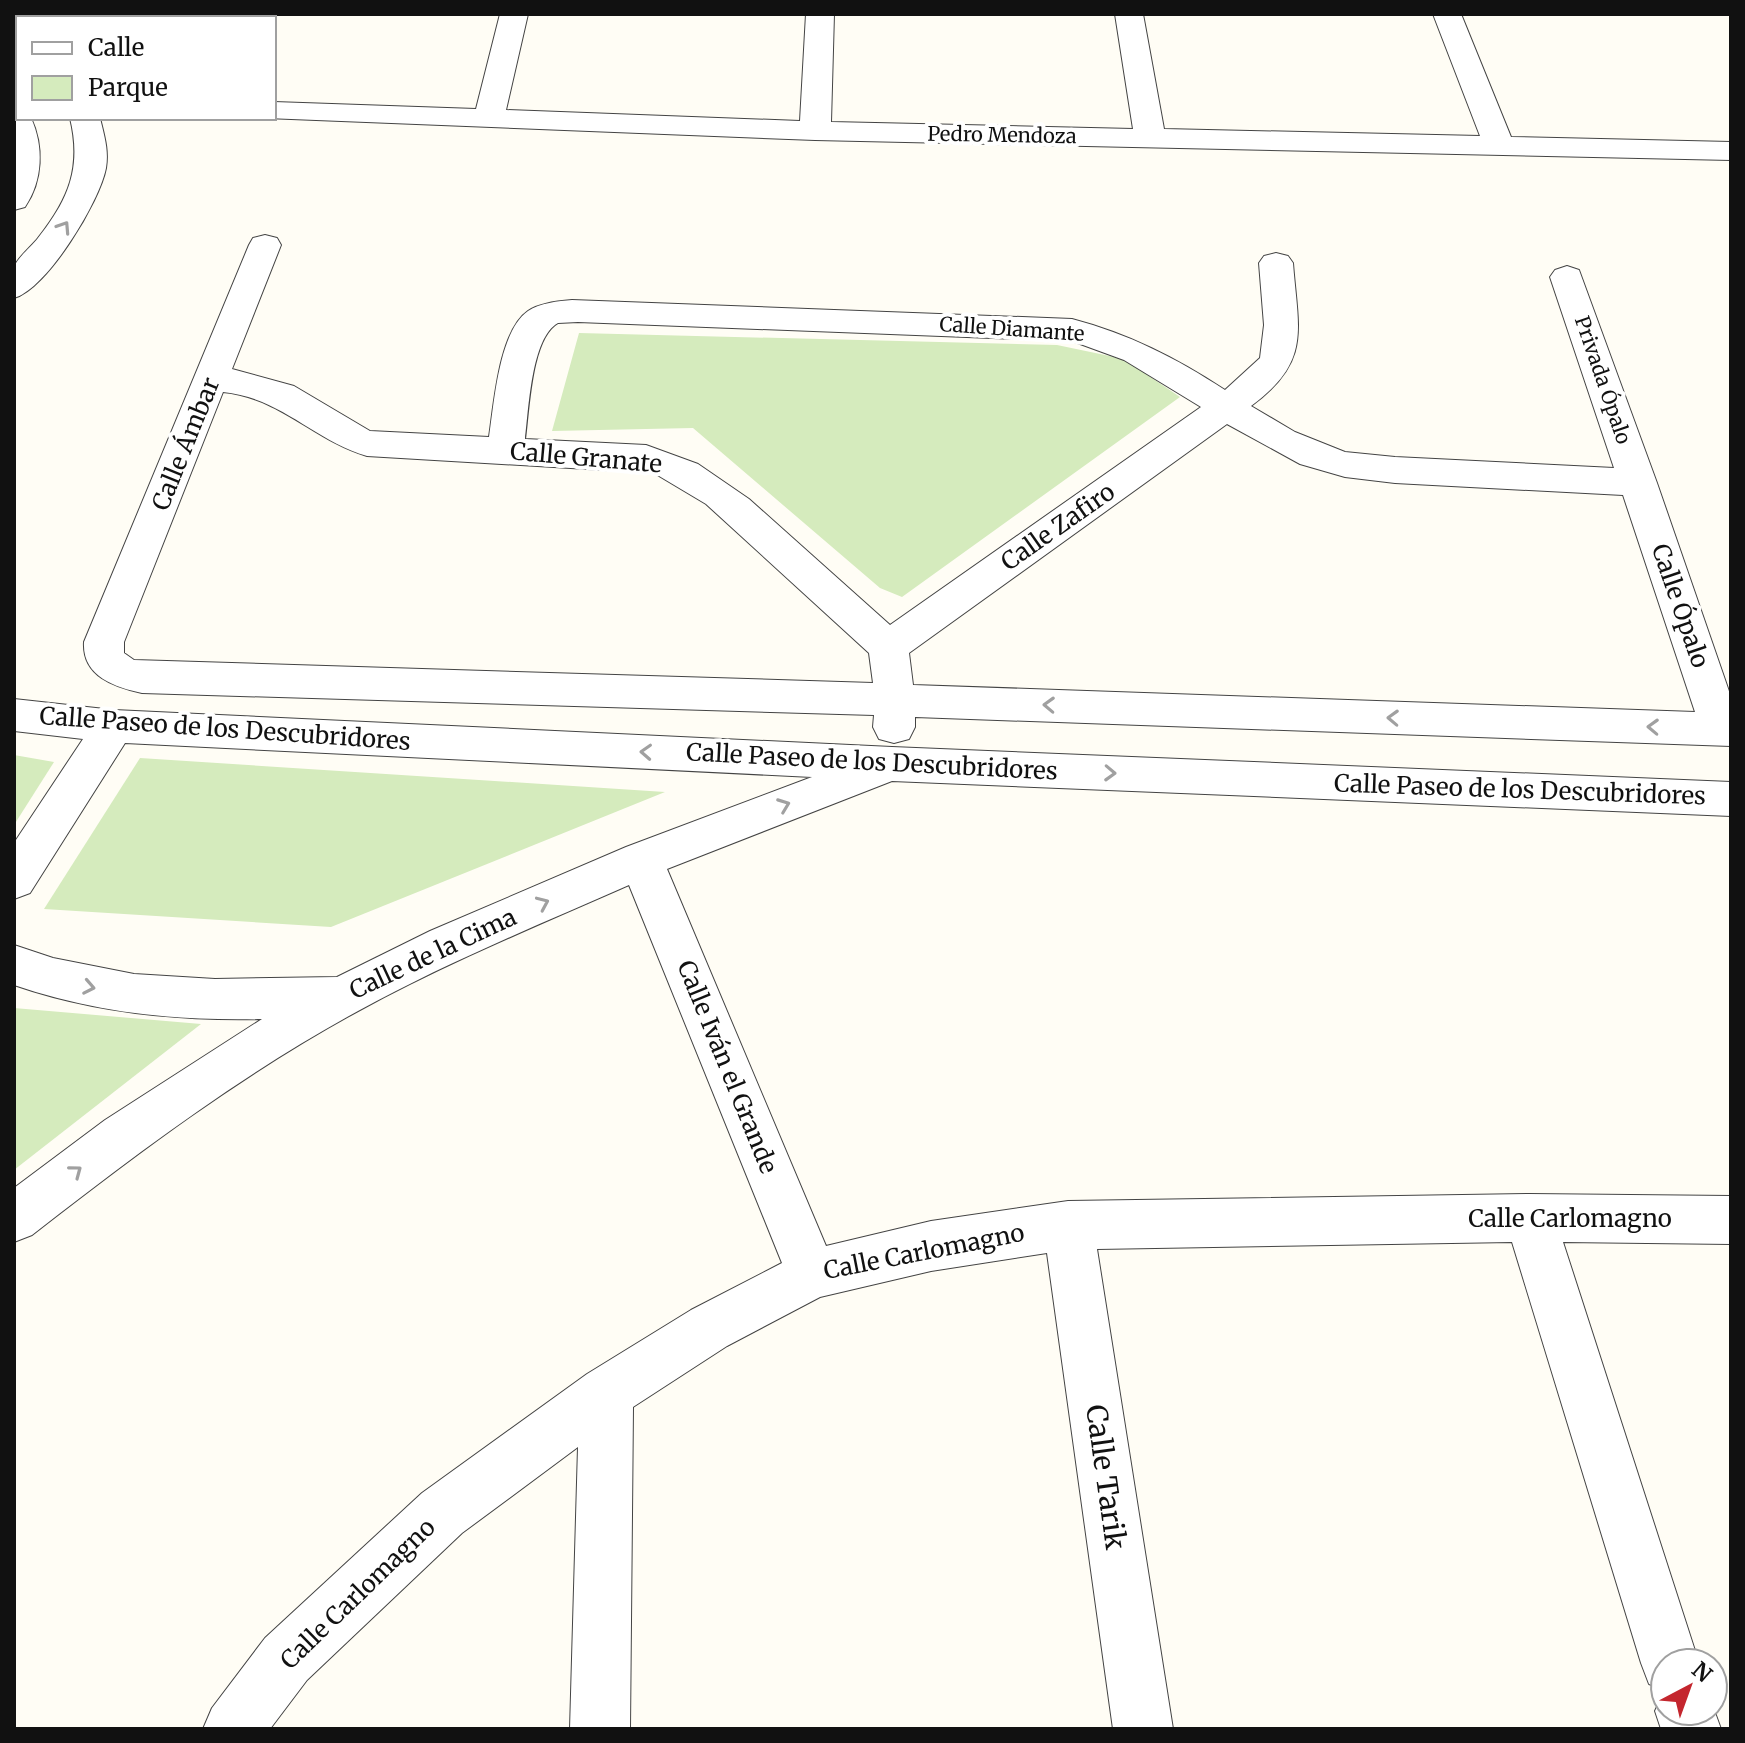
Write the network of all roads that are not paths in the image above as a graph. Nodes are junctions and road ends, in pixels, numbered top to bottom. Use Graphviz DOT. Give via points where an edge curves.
graph roads {
  1 [pos="514,14"];
  2 [pos="820,14"];
  3 [pos="1129,14"];
  4 [pos="1447,14"];
  5 [pos="276,111"];
  6 [pos="17,120"];
  7 [pos="86,120"];
  8 [pos="489,120"];
  9 [pos="815,131"];
  10 [pos="1150,138"];
  11 [pos="1499,145"];
  12 [pos="1731,151"];
  13 [pos="14,200"];
  14 [pos="265,245"];
  15 [pos="1276,263"];
  16 [pos="1567,277"];
  17 [pos="14,287"];
  18 [pos="212,379"];
  19 [pos="1227,406"];
  20 [pos="505,451"];
  21 [pos="1639,483"];
  22 [pos="104,642"];
  23 [pos="888,647"];
  24 [pos="895,700"];
  25 [pos="14,715"];
  26 [pos="114,726"];
  27 [pos="1726,730"];
  28 [pos="892,764"];
  29 [pos="1731,799"];
  30 [pos="641,860"];
  31 [pos="14,880"];
  32 [pos="14,965"];
  33 [pos="341,997"];
  34 [pos="14,1218"];
  35 [pos="1530,1218"];
  36 [pos="1731,1220"];
  37 [pos="1068,1225"];
  38 [pos="812,1274"];
  39 [pos="606,1393"];
  40 [pos="1665,1647"];
  41 [pos="233,1729"];
  42 [pos="600,1729"];
  43 [pos="1143,1729"];
  1 -- 8 [label="street"];
  2 -- 9 [label="street"];
  3 -- 10 [label="street"];
  4 -- 11 [label="street"];
  5 -- 8 [label="street, Pedro Mendoza"];
  6 -- 13 [label="street" via="25,151"];
  17 -- 7 [label="street, one-way" via="58,238 86,187 91,139"];
  8 -- 9 [label="street, Pedro Mendoza"];
  9 -- 10 [label="street, Pedro Mendoza"];
  10 -- 11 [label="street, Pedro Mendoza"];
  11 -- 12 [label="street, Pedro Mendoza"];
  14 -- 18 [label="street, Calle Ámbar"];
  15 -- 19 [label="street, Calle Zafiro" via="1277,359"];
  16 -- 21 [label="street, Privada Ópalo"];
  18 -- 20 [label="street, Calle Granate" via="264,386 304,406 331,429 367,443"];
  18 -- 22 [label="street, Calle Ámbar"];
  19 -- 20 [label="street, Calle Diamante" via="1133,348 1072,330 562,311 539,319 526,339"];
  19 -- 21 [label="street, Calle Diamante" via="1287,443 1347,465"];
  19 -- 23 [label="street, Calle Zafiro"];
  20 -- 23 [label="street, Calle Granate" via="646,458 691,474"];
  21 -- 27 [label="street, Calle Ópalo"];
  22 -- 24 [label="street, Calle Paseo de los Descubridores" via="104,656 112,666 142,677"];
  23 -- 24 [label="street"];
  27 -- 24 [label="street, Calle Paseo de los Descubridores, one-way"];
  24 -- 28 [label="street"];
  25 -- 26 [label="street, Calle Paseo de los Descubridores"];
  28 -- 26 [label="street, Calle Paseo de los Descubridores, one-way"];
  26 -- 31 [label="street"];
  28 -- 29 [label="street, Calle Paseo de los Descubridores, one-way"];
  30 -- 28 [label="street, Calle de la Cima, one-way"];
  33 -- 30 [label="street, Calle de la Cima, one-way"];
  30 -- 38 [label="street, Calle Iván el Grande"];
  32 -- 33 [label="street, one-way" via="47,978 127,994 199,1001"];
  34 -- 33 [label="street, Calle de la Cima, one-way" via="122,1136"];
  35 -- 36 [label="street, Calle Carlomagno"];
  35 -- 37 [label="street, Calle Carlomagno"];
  35 -- 40 [label="street"];
  37 -- 38 [label="street, Calle Carlomagno" via="931,1246"];
  37 -- 43 [label="street, Calle Tarik"];
  38 -- 39 [label="street, Calle Carlomagno" via="709,1328"];
  39 -- 41 [label="street, Calle Carlomagno" via="442,1513 286,1659"];
  39 -- 42 [label="street"];
}
